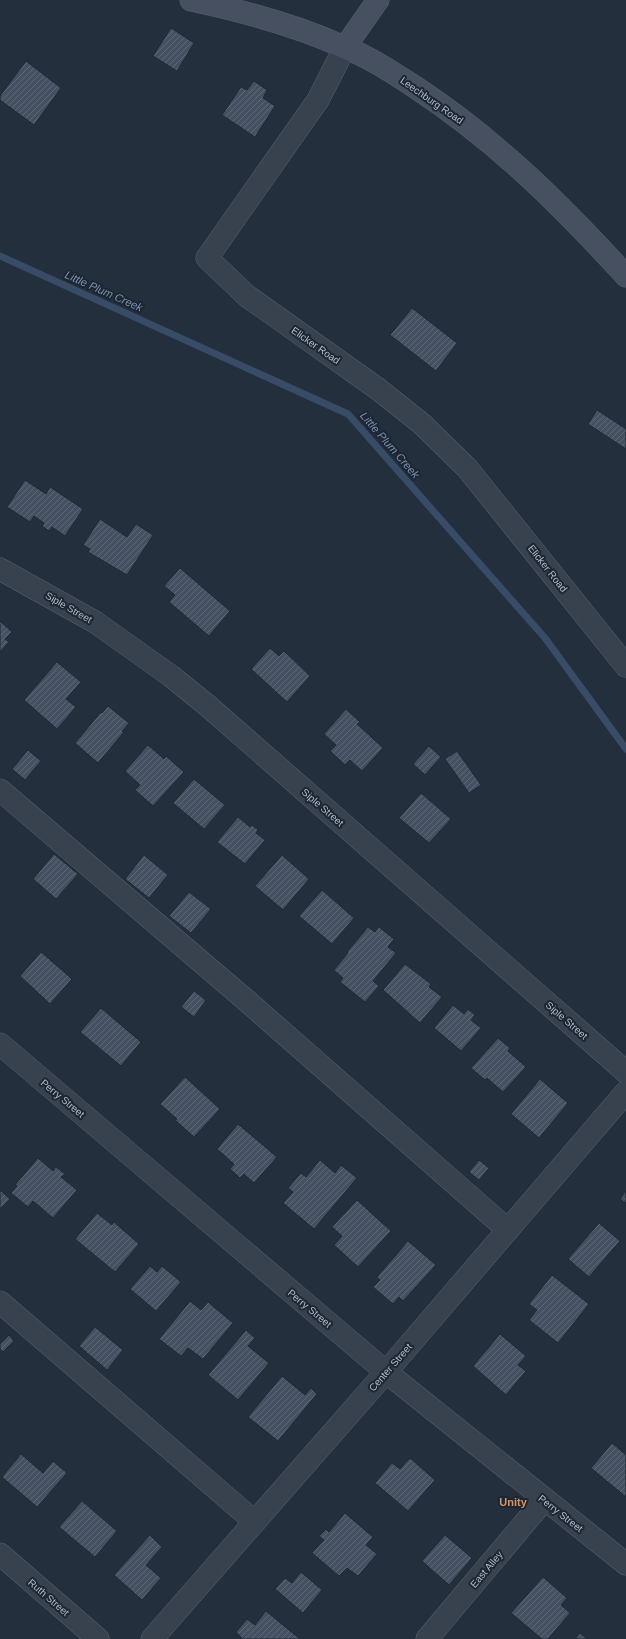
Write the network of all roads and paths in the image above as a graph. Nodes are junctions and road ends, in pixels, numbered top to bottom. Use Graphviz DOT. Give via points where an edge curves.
graph roads {
  1 [pos="191,0"];
  2 [pos="378,0"];
  3 [pos="345,47"];
  4 [pos="626,276"];
  5 [pos="0,569"];
  6 [pos="626,666"];
  7 [pos="0,790"];
  8 [pos="0,1044"];
  9 [pos="626,1072"];
  10 [pos="626,1092"];
  11 [pos="508,1230"];
  12 [pos="0,1302"];
  13 [pos="386,1372"];
  14 [pos="544,1500"];
  15 [pos="255,1522"];
  16 [pos="0,1554"];
  17 [pos="626,1564"];
  18 [pos="98,1639"];
  19 [pos="152,1639"];
  20 [pos="427,1639"];
  1 -- 3 [label="street, Leechburg Road" via="243,11"];
  2 -- 3 [label="street, Elicker Road"];
  3 -- 4 [label="street, Leechburg Road" via="399,77 478,132 541,187"];
  3 -- 6 [label="street, Elicker Road" via="318,100 207,258 247,296 378,389 422,424 467,468"];
  5 -- 9 [label="street, Siple Street" via="95,622 171,676"];
  7 -- 11 [label="street" via="247,1001"];
  8 -- 13 [label="street, Perry Street"];
  10 -- 11 [label="street, Center Street"];
  11 -- 13 [label="street, Center Street"];
  12 -- 15 [label="street"];
  13 -- 14 [label="street, Perry Street"];
  13 -- 15 [label="street, Center Street"];
  14 -- 17 [label="street, Perry Street"];
  14 -- 20 [label="street, East Alley"];
  15 -- 19 [label="street, Center Street"];
  16 -- 18 [label="street, Ruth Street"];
}
